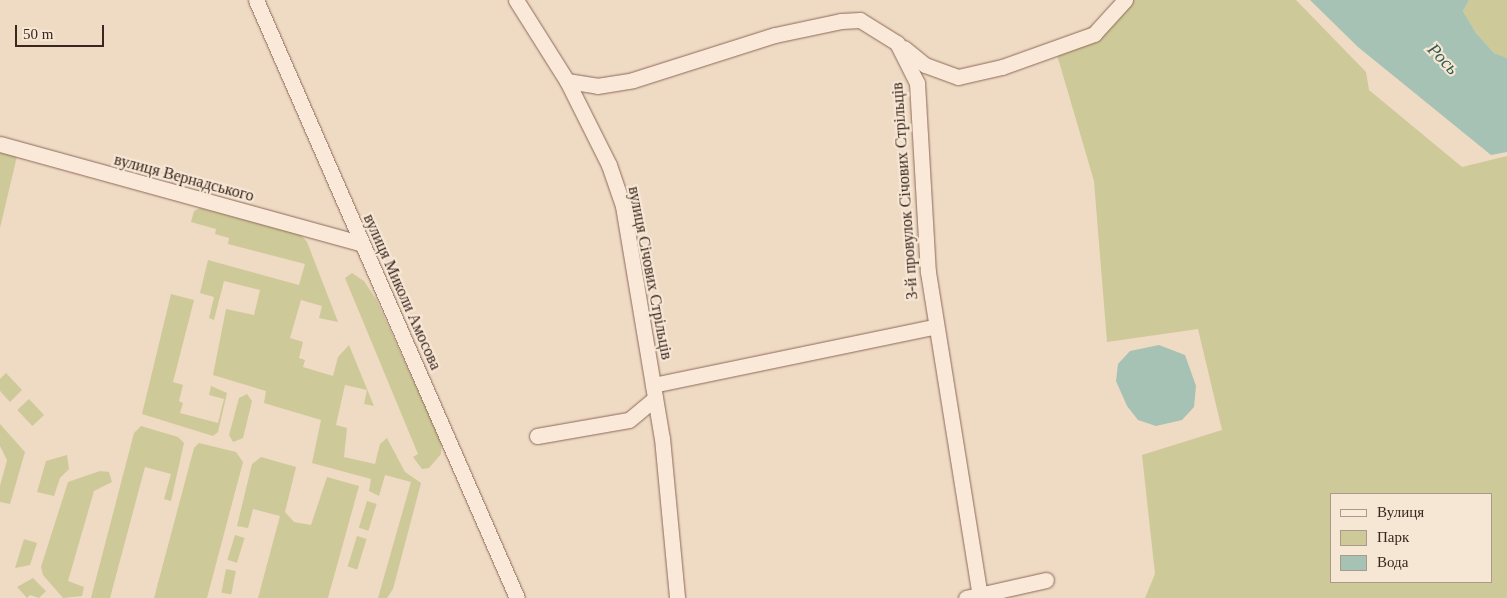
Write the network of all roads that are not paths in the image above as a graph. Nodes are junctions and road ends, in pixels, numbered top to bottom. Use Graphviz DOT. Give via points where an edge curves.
graph roads {
  1 [pos="256,0"];
  2 [pos="516,0"];
  3 [pos="1125,0"];
  4 [pos="897,43"];
  5 [pos="567,81"];
  6 [pos="0,144"];
  7 [pos="360,243"];
  8 [pos="934,327"];
  9 [pos="654,392"];
  10 [pos="537,436"];
  11 [pos="1046,580"];
  12 [pos="975,597"];
  13 [pos="517,598"];
  14 [pos="677,598"];
  1 -- 7 [label="street, вулиця Миколи Амосова"];
  2 -- 5 [label="street, вулиця Січових Стрільців"];
  3 -- 4 [label="street" via="1094,34 1002,67 958,77 925,65"];
  4 -- 5 [label="street" via="860,20 841,21 775,35 633,80 597,86"];
  4 -- 8 [label="street, 3-й провулок Січових Стрільців" via="917,83 923,215"];
  5 -- 9 [label="street, вулиця Січових Стрільців" via="610,165 623,206"];
  6 -- 7 [label="street, вулиця Вернадського"];
  7 -- 13 [label="street, вулиця Миколи Амосова"];
  8 -- 9 [label="street"];
  8 -- 12 [label="street, 3-й провулок Січових Стрільців"];
  9 -- 10 [label="street" via="629,420"];
  9 -- 14 [label="street, вулиця Січових Стрільців"];
  11 -- 12 [label="street, 3-й провулок Січових Стрільців"];
}
